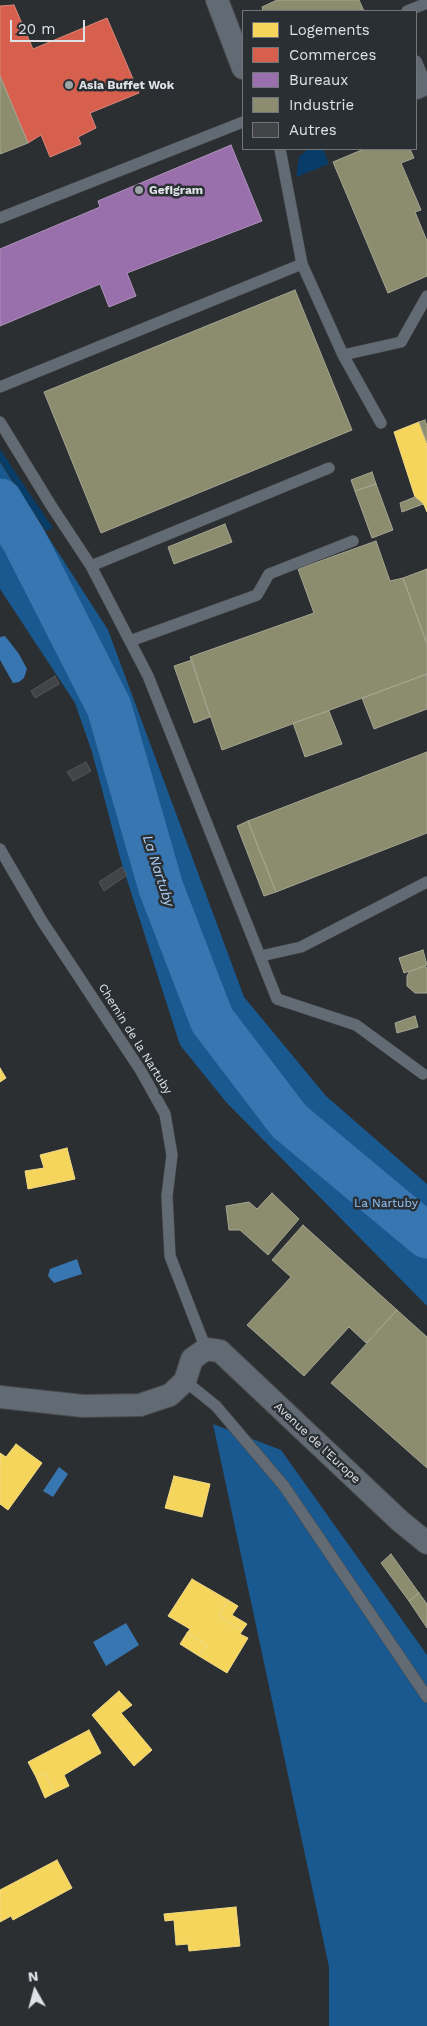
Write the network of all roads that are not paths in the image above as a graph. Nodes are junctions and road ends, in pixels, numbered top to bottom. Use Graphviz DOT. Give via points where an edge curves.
graph roads {
  1 [pos="222,2"];
  2 [pos="427,3"];
  3 [pos="410,10"];
  4 [pos="417,64"];
  5 [pos="242,65"];
  6 [pos="423,85"];
  7 [pos="242,122"];
  8 [pos="280,150"];
  9 [pos="0,218"];
  10 [pos="302,264"];
  11 [pos="427,296"];
  12 [pos="343,355"];
  13 [pos="0,387"];
  14 [pos="0,422"];
  15 [pos="381,424"];
  16 [pos="330,468"];
  17 [pos="353,541"];
  18 [pos="91,566"];
  19 [pos="130,641"];
  20 [pos="0,849"];
  21 [pos="427,882"];
  22 [pos="261,956"];
  23 [pos="423,1074"];
  24 [pos="206,1349"];
  25 [pos="186,1381"];
  26 [pos="0,1396"];
  27 [pos="427,1543"];
  28 [pos="427,1697"];
  1 -- 5 [label="street"];
  2 -- 3 [label="lane"];
  4 -- 6 [label="lane"];
  7 -- 9 [label="lane"];
  8 -- 10 [label="lane"];
  10 -- 12 [label="lane"];
  10 -- 13 [label="lane"];
  11 -- 12 [label="lane" via="401,342"];
  12 -- 15 [label="lane"];
  14 -- 18 [label="lane"];
  16 -- 18 [label="lane"];
  17 -- 19 [label="lane" via="270,574 257,595"];
  18 -- 19 [label="lane"];
  19 -- 22 [label="lane" via="148,676"];
  20 -- 24 [label="lane, Chemin de la Nartuby" via="165,1114 172,1155 167,1196 170,1256"];
  21 -- 22 [label="lane" via="301,947"];
  22 -- 23 [label="lane" via="276,999 356,1026"];
  24 -- 25 [label="street" via="192,1359"];
  24 -- 27 [label="street, Avenue de l'Europe" via="220,1351"];
  25 -- 26 [label="street" via="170,1394 140,1404 84,1406"];
  25 -- 28 [label="lane" via="216,1406 284,1486"];
}
